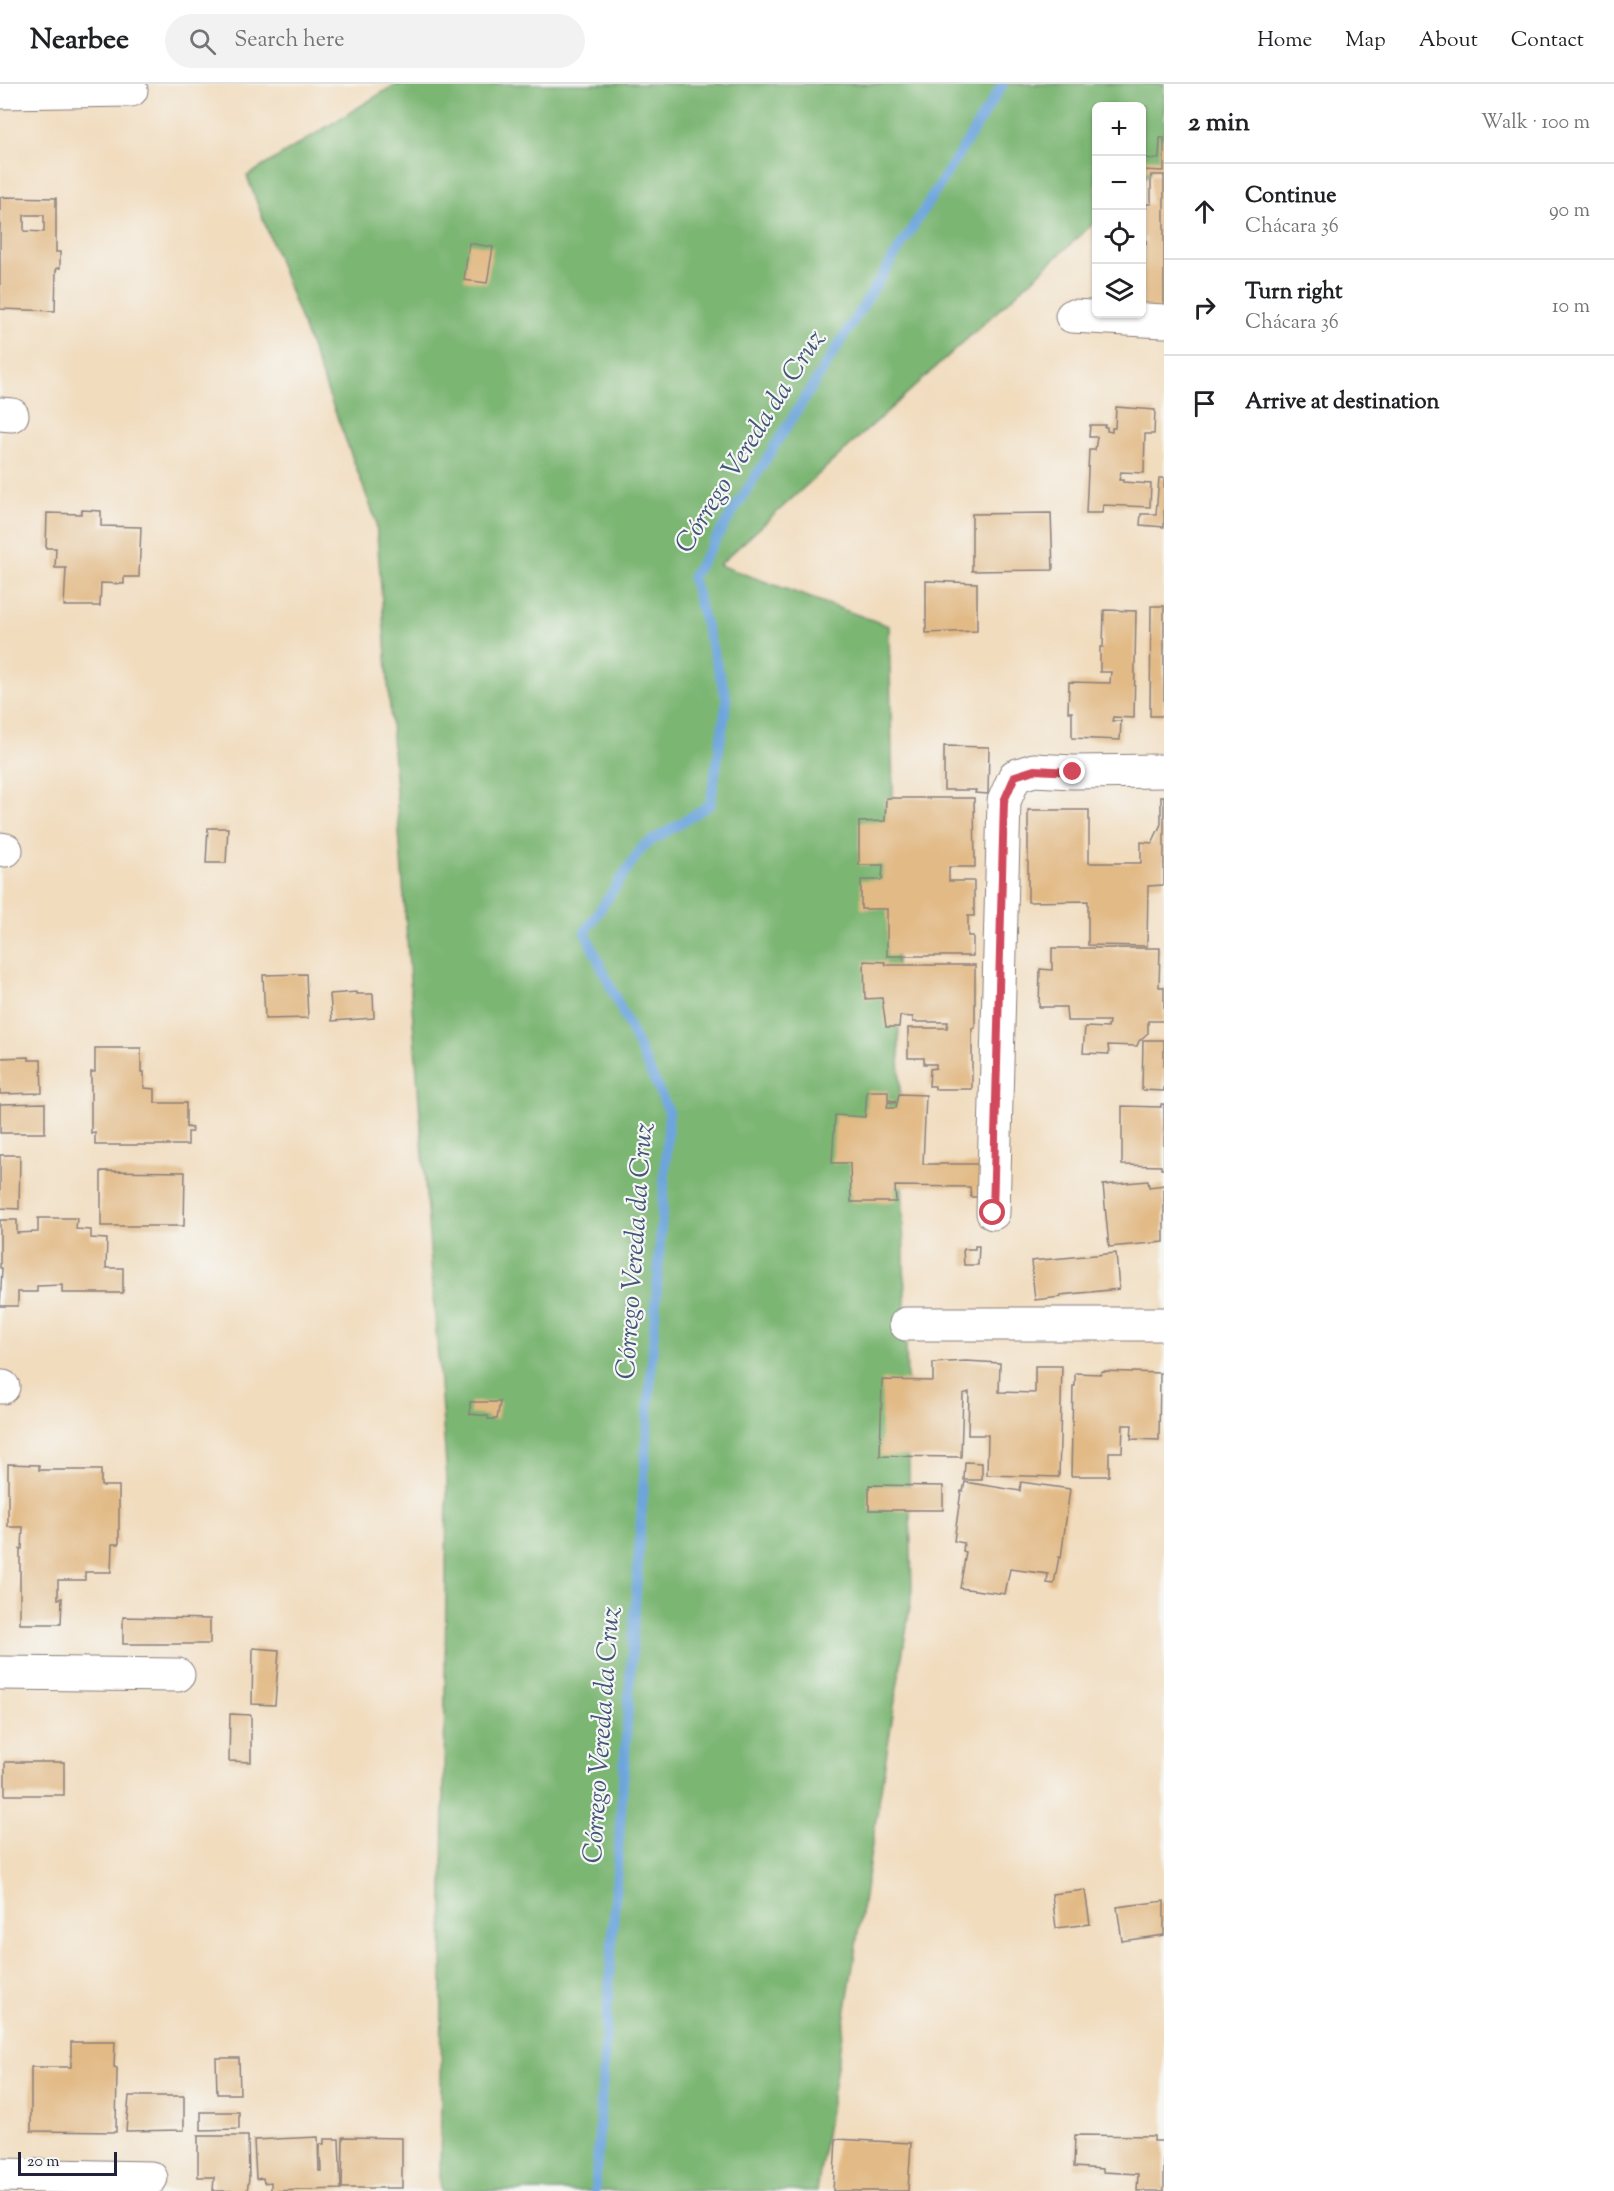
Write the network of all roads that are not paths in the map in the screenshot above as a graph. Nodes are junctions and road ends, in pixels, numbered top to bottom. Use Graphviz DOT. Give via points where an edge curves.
graph roads {
  1 [pos="131,90"];
  2 [pos="0,92"];
  3 [pos="1072,316"];
  4 [pos="1164,321"];
  5 [pos="1164,771"];
  6 [pos="993,1213"];
  7 [pos="906,1324"];
  8 [pos="1164,1324"];
  9 [pos="0,1673"];
  10 [pos="178,1675"];
  11 [pos="0,2175"];
  12 [pos="150,2178"];
  1 -- 2 [label="street"];
  3 -- 4 [label="street"];
  5 -- 6 [label="street" via="1034,770 1015,776 1004,801"];
  7 -- 8 [label="street"];
  9 -- 10 [label="street"];
  11 -- 12 [label="street"];
}
